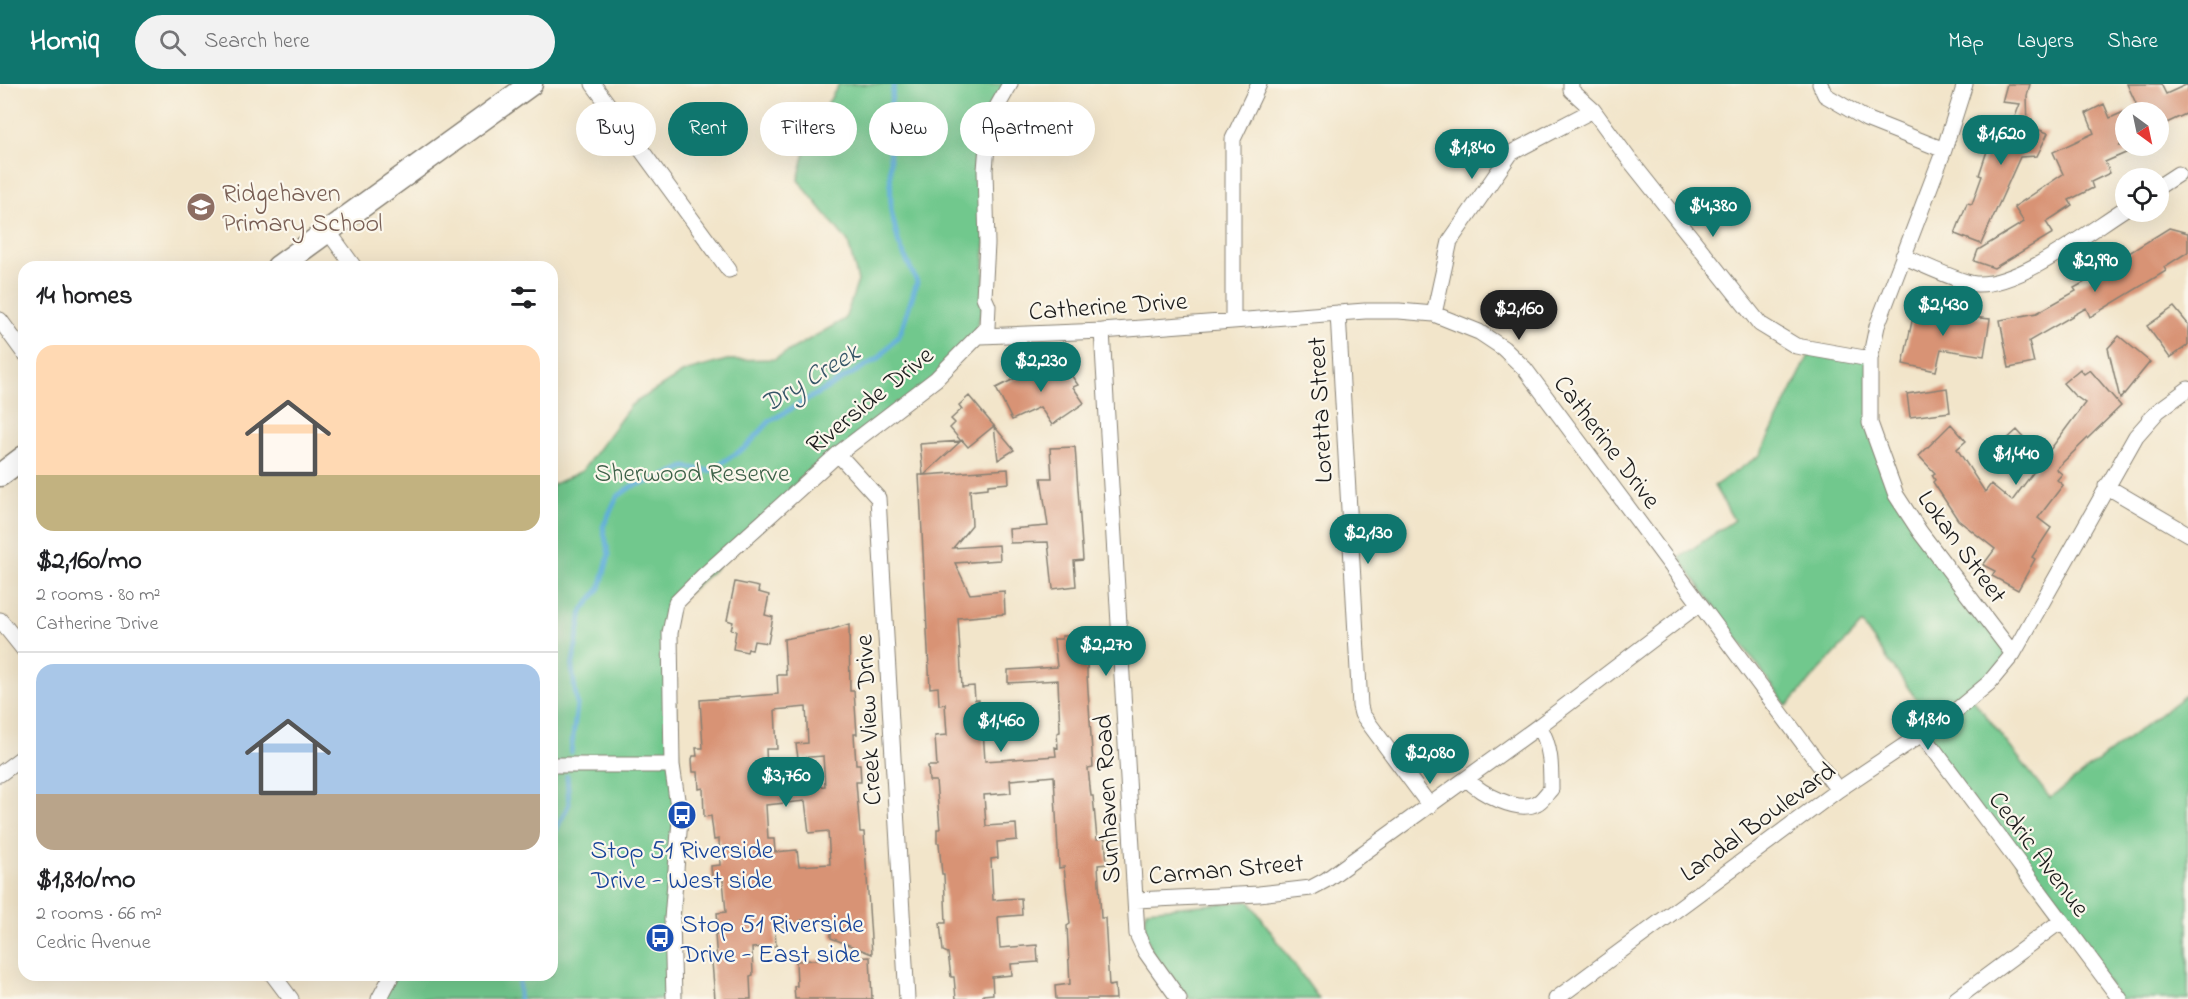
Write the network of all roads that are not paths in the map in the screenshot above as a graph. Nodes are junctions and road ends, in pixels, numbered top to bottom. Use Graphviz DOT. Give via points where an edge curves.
graph roads {
  1 [pos="531,84"];
  2 [pos="593,84"];
  3 [pos="1010,84"];
  4 [pos="1259,84"];
  5 [pos="1571,84"];
  6 [pos="1820,84"];
  7 [pos="1965,84"];
  8 [pos="1593,110"];
  9 [pos="1944,150"];
  10 [pos="2178,174"];
  11 [pos="2169,180"];
  12 [pos="2115,215"];
  13 [pos="328,231"];
  14 [pos="1903,256"];
  15 [pos="286,261"];
  16 [pos="350,261"];
  17 [pos="729,270"];
  18 [pos="1338,313"];
  19 [pos="1434,314"];
  20 [pos="0,320"];
  21 [pos="1233,320"];
  22 [pos="1102,331"];
  23 [pos="981,336"];
  24 [pos="18,345"];
  25 [pos="1870,358"];
  26 [pos="2188,389"];
  27 [pos="838,454"];
  28 [pos="18,462"];
  29 [pos="0,476"];
  30 [pos="2106,486"];
  31 [pos="2188,534"];
  32 [pos="1699,604"];
  33 [pos="0,620"];
  34 [pos="18,642"];
  35 [pos="2013,654"];
  36 [pos="1539,726"];
  37 [pos="1923,735"];
  38 [pos="18,760"];
  39 [pos="558,765"];
  40 [pos="672,765"];
  41 [pos="0,774"];
  42 [pos="1467,779"];
  43 [pos="1839,790"];
  44 [pos="1430,806"];
  45 [pos="1136,900"];
  46 [pos="2061,921"];
  47 [pos="278,981"];
  48 [pos="389,981"];
  49 [pos="291,999"];
  50 [pos="379,999"];
  51 [pos="674,999"];
  52 [pos="907,999"];
  53 [pos="1179,999"];
  54 [pos="1556,999"];
  55 [pos="1956,999"];
  56 [pos="2120,999"];
  1 -- 13 [label="main road"];
  2 -- 17 [label="street"];
  3 -- 23 [label="street" via="989,121 984,297 988,320"];
  4 -- 21 [label="street" via="1233,139"];
  5 -- 8 [label="street" via="1571,90"];
  6 -- 9 [label="street" via="1825,95 1866,119"];
  7 -- 9 [label="street, Lokan Street"];
  8 -- 19 [label="street" via="1511,153 1450,241"];
  8 -- 25 [label="street" via="1760,324 1796,346"];
  9 -- 14 [label="street, Lokan Street"];
  10 -- 11 [label="street"];
  12 -- 14 [label="street" via="2018,276 1995,283 1973,284"];
  13 -- 15 [label="main road"];
  13 -- 16 [label="street"];
  14 -- 25 [label="street, Lokan Street" via="1877,326"];
  18 -- 19 [label="street, Catherine Drive"];
  18 -- 21 [label="street, Catherine Drive"];
  18 -- 44 [label="street, Loretta Street" via="1360,706"];
  19 -- 32 [label="street, Catherine Drive" via="1479,332 1525,369"];
  20 -- 24 [label="street"];
  21 -- 22 [label="street, Catherine Drive"];
  22 -- 23 [label="street, Catherine Drive"];
  22 -- 45 [label="street, Sunhaven Road"];
  23 -- 27 [label="street, Riverside Drive" via="936,379"];
  25 -- 35 [label="street, Lokan Street" via="1870,423 1896,495"];
  26 -- 30 [label="street, Landal Boulevard" via="2158,411 2136,436"];
  27 -- 40 [label="street, Riverside Drive" via="676,603 670,633"];
  27 -- 52 [label="street, Creek View Drive" via="878,498"];
  28 -- 29 [label="main road"];
  30 -- 31 [label="street"];
  30 -- 35 [label="street, Landal Boulevard"];
  32 -- 36 [label="street, Carman Street"];
  32 -- 43 [label="street, Catherine Drive"];
  33 -- 34 [label="street"];
  35 -- 37 [label="street, Landal Boulevard" via="1989,683"];
  36 -- 42 [label="street, Carman Street"];
  36 -- 42 [label="street" via="1546,737 1551,761 1551,789 1537,803 1517,807 1478,790"];
  37 -- 43 [label="street, Landal Boulevard"];
  37 -- 46 [label="street, Cedric Avenue"];
  38 -- 41 [label="street"];
  39 -- 40 [label="street"];
  40 -- 51 [label="street, Riverside Drive" via="680,820 672,919"];
  42 -- 44 [label="street, Carman Street"];
  43 -- 54 [label="street, Landal Boulevard"];
  44 -- 45 [label="street, Carman Street" via="1311,888"];
  45 -- 53 [label="street, Sunhaven Road" via="1137,934 1144,951"];
  46 -- 55 [label="street"];
  46 -- 56 [label="street, Cedric Avenue"];
  47 -- 49 [label="street"];
  48 -- 50 [label="street"];
}
